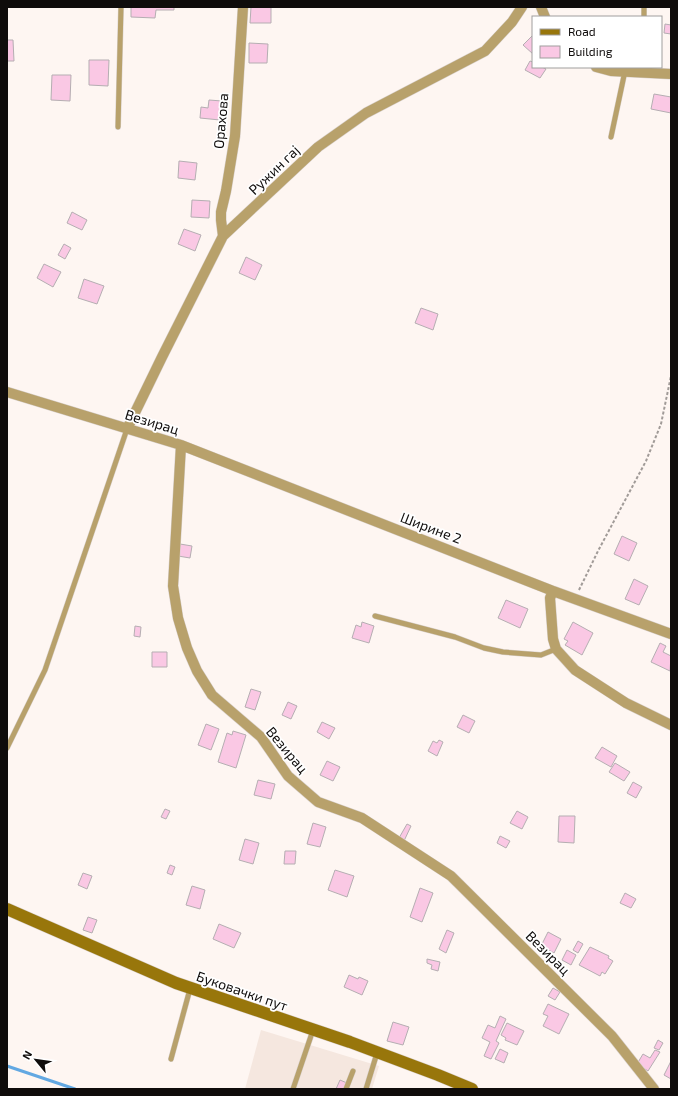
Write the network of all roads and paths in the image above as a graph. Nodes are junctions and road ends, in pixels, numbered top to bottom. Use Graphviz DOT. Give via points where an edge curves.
graph roads {
  1 [pos="121,7"];
  2 [pos="242,7"];
  3 [pos="522,7"];
  4 [pos="600,68"];
  5 [pos="645,70"];
  6 [pos="625,71"];
  7 [pos="671,74"];
  8 [pos="118,127"];
  9 [pos="611,137"];
  10 [pos="224,236"];
  11 [pos="671,376"];
  12 [pos="7,392"];
  13 [pos="127,430"];
  14 [pos="181,445"];
  15 [pos="553,591"];
  16 [pos="575,598"];
  17 [pos="375,616"];
  18 [pos="671,634"];
  19 [pos="556,649"];
  20 [pos="671,725"];
  21 [pos="7,748"];
  22 [pos="7,909"];
  23 [pos="190,989"];
  24 [pos="314,1030"];
  25 [pos="378,1052"];
  26 [pos="171,1059"];
  27 [pos="353,1071"];
  28 [pos="293,1089"];
  29 [pos="346,1089"];
  30 [pos="366,1089"];
  31 [pos="472,1089"];
  32 [pos="654,1089"];
  1 -- 8 [label="lane"];
  2 -- 10 [label="street, Орахова" via="234,136 220,220"];
  3 -- 10 [label="street, Ружин гај" via="512,22 485,51 366,113 318,147"];
  4 -- 6 [label="street"];
  5 -- 6 [label="street"];
  5 -- 7 [label="street"];
  6 -- 9 [label="lane"];
  10 -- 13 [label="street, Ружин гај"];
  11 -- 16 [label="path" via="660,424 646,462"];
  12 -- 13 [label="street, Везирац"];
  13 -- 14 [label="street, Везирац"];
  13 -- 21 [label="lane" via="44,670"];
  14 -- 15 [label="street, Ширине 2"];
  14 -- 32 [label="street, Везирац" via="172,586 187,648 212,696 260,738 288,776 318,802 362,818 450,876 612,1036"];
  15 -- 16 [label="street, Ширине 2"];
  15 -- 19 [label="street" via="550,598"];
  16 -- 18 [label="street, Ширине 2"];
  17 -- 19 [label="lane" via="504,652 541,655"];
  19 -- 20 [label="street" via="575,670 626,703"];
  22 -- 23 [label="street, Буковачки пут"];
  23 -- 24 [label="street, Буковачки пут"];
  23 -- 26 [label="lane"];
  24 -- 25 [label="street, Буковачки пут"];
  24 -- 28 [label="lane"];
  25 -- 30 [label="lane"];
  25 -- 31 [label="street, Буковачки пут"];
  27 -- 29 [label="lane"];
}
